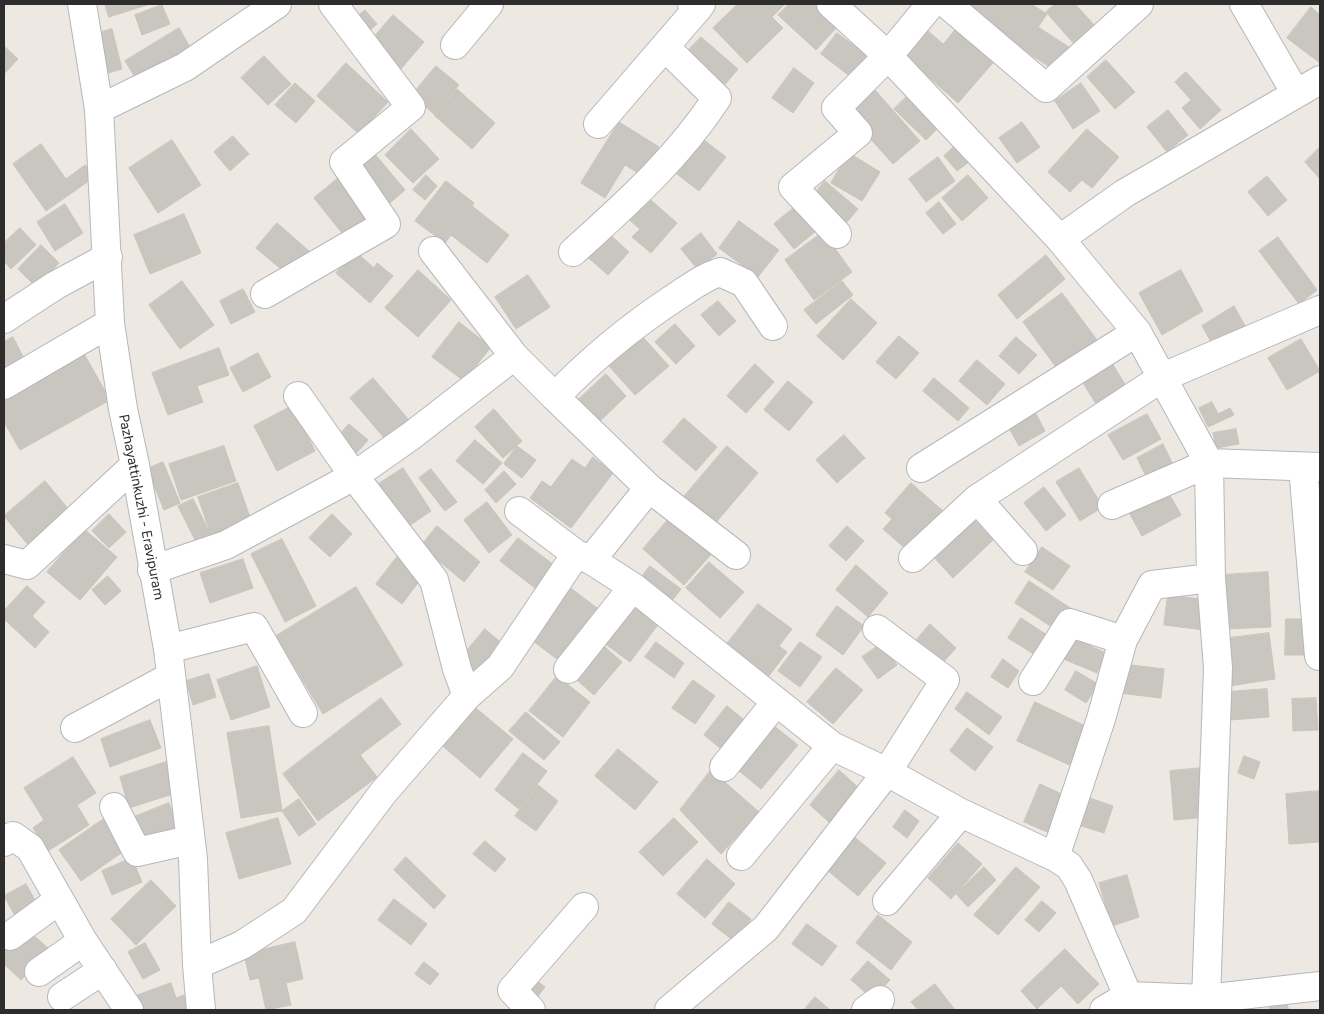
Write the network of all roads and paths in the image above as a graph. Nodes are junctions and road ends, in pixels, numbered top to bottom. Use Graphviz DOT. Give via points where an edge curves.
graph roads {
  1 [pos="82,4"];
  2 [pos="277,4"];
  3 [pos="333,4"];
  4 [pos="488,4"];
  5 [pos="831,4"];
  6 [pos="931,4"];
  7 [pos="947,4"];
  8 [pos="1139,4"];
  9 [pos="1244,4"];
  10 [pos="697,5"];
  11 [pos="454,45"];
  12 [pos="665,47"];
  13 [pos="888,56"];
  14 [pos="1314,84"];
  15 [pos="98,109"];
  16 [pos="598,124"];
  17 [pos="837,234"];
  18 [pos="1060,239"];
  19 [pos="433,251"];
  20 [pos="573,252"];
  21 [pos="108,258"];
  22 [pos="266,294"];
  23 [pos="1320,310"];
  24 [pos="4,319"];
  25 [pos="110,323"];
  26 [pos="773,326"];
  27 [pos="1137,332"];
  28 [pos="514,356"];
  29 [pos="1163,377"];
  30 [pos="4,385"];
  31 [pos="298,396"];
  32 [pos="554,397"];
  33 [pos="1209,463"];
  34 [pos="135,465"];
  35 [pos="1312,467"];
  36 [pos="921,468"];
  37 [pos="354,476"];
  38 [pos="649,488"];
  39 [pos="976,499"];
  40 [pos="1112,505"];
  41 [pos="519,511"];
  42 [pos="1023,551"];
  43 [pos="736,555"];
  44 [pos="583,557"];
  45 [pos="913,558"];
  46 [pos="4,559"];
  47 [pos="152,570"];
  48 [pos="1211,578"];
  49 [pos="633,587"];
  50 [pos="877,630"];
  51 [pos="1123,640"];
  52 [pos="168,649"];
  53 [pos="1319,656"];
  54 [pos="568,668"];
  55 [pos="170,677"];
  56 [pos="1033,681"];
  57 [pos="467,696"];
  58 [pos="776,702"];
  59 [pos="303,713"];
  60 [pos="74,728"];
  61 [pos="832,746"];
  62 [pos="724,767"];
  63 [pos="887,772"];
  64 [pos="114,807"];
  65 [pos="961,813"];
  66 [pos="190,840"];
  67 [pos="4,842"];
  68 [pos="741,856"];
  69 [pos="1055,857"];
  70 [pos="59,900"];
  71 [pos="887,901"];
  72 [pos="584,907"];
  73 [pos="10,936"];
  74 [pos="83,941"];
  75 [pos="197,965"];
  76 [pos="102,970"];
  77 [pos="38,972"];
  78 [pos="1320,986"];
  79 [pos="1128,996"];
  80 [pos="62,997"];
  81 [pos="1206,999"];
  82 [pos="1163,1003"];
  83 [pos="127,1010"];
  84 [pos="201,1010"];
  85 [pos="531,1010"];
  86 [pos="669,1010"];
  87 [pos="1104,1010"];
  1 -- 15 [label="street, Pazhayattinkuzhi - Eravipuram"];
  2 -- 15 [label="street" via="185,67"];
  3 -- 22 [label="street" via="411,107 344,162 386,224"];
  4 -- 11 [label="street"];
  5 -- 13 [label="street"];
  6 -- 13 [label="street"];
  7 -- 8 [label="street" via="1046,88"];
  9 -- 14 [label="street"];
  10 -- 12 [label="street"];
  12 -- 16 [label="street"];
  12 -- 20 [label="street" via="717,98 674,156"];
  13 -- 17 [label="street" via="836,108 858,133 793,187"];
  13 -- 18 [label="street"];
  14 -- 18 [label="street" via="1125,193"];
  15 -- 21 [label="street, Pazhayattinkuzhi - Eravipuram"];
  18 -- 27 [label="street"];
  19 -- 28 [label="street"];
  21 -- 24 [label="street" via="56,285"];
  21 -- 25 [label="street, Pazhayattinkuzhi - Eravipuram"];
  23 -- 29 [label="street"];
  25 -- 30 [label="street"];
  25 -- 34 [label="street, Pazhayattinkuzhi - Eravipuram"];
  26 -- 32 [label="street" via="744,283 720,272 708,276 648,315"];
  27 -- 29 [label="street"];
  27 -- 36 [label="street"];
  28 -- 32 [label="street"];
  28 -- 37 [label="street"];
  29 -- 33 [label="street"];
  29 -- 39 [label="street"];
  31 -- 37 [label="street"];
  32 -- 38 [label="street"];
  33 -- 35 [label="street"];
  33 -- 40 [label="street"];
  33 -- 48 [label="street"];
  34 -- 46 [label="street" via="27,565"];
  34 -- 47 [label="street, Pazhayattinkuzhi - Eravipuram"];
  35 -- 53 [label="street"];
  37 -- 47 [label="street" via="226,545"];
  37 -- 57 [label="street" via="434,580"];
  38 -- 43 [label="street"];
  38 -- 44 [label="street"];
  39 -- 42 [label="street"];
  39 -- 45 [label="street"];
  41 -- 44 [label="street"];
  44 -- 49 [label="street"];
  44 -- 57 [label="street" via="500,667"];
  47 -- 52 [label="street, Pazhayattinkuzhi - Eravipuram"];
  48 -- 51 [label="street" via="1152,585"];
  48 -- 81 [label="street" via="1218,668"];
  49 -- 54 [label="street"];
  49 -- 58 [label="street"];
  50 -- 63 [label="street" via="945,680"];
  51 -- 56 [label="street" via="1070,624"];
  51 -- 69 [label="street" via="1101,719"];
  52 -- 55 [label="street, Pazhayattinkuzhi - Eravipuram"];
  52 -- 59 [label="street" via="254,627"];
  55 -- 60 [label="street"];
  55 -- 66 [label="street, Pazhayattinkuzhi - Eravipuram"];
  57 -- 75 [label="street" via="383,793 294,910 242,946"];
  58 -- 61 [label="street"];
  58 -- 62 [label="street"];
  61 -- 63 [label="street"];
  61 -- 68 [label="street"];
  63 -- 65 [label="street"];
  63 -- 86 [label="street" via="766,928"];
  64 -- 66 [label="street" via="137,852"];
  65 -- 69 [label="street"];
  65 -- 71 [label="street"];
  66 -- 75 [label="street, Pazhayattinkuzhi - Eravipuram"];
  67 -- 70 [label="street" via="13,836 30,848"];
  69 -- 79 [label="street" via="1069,866 1078,880"];
  70 -- 73 [label="street"];
  70 -- 74 [label="street"];
  72 -- 85 [label="street" via="512,990"];
  74 -- 76 [label="street"];
  74 -- 77 [label="street"];
  75 -- 84 [label="street, Pazhayattinkuzhi - Eravipuram"];
  76 -- 80 [label="street"];
  76 -- 83 [label="street"];
  78 -- 81 [label="street"];
  79 -- 82 [label="street"];
  79 -- 87 [label="street"];
  81 -- 82 [label="street"];
}
